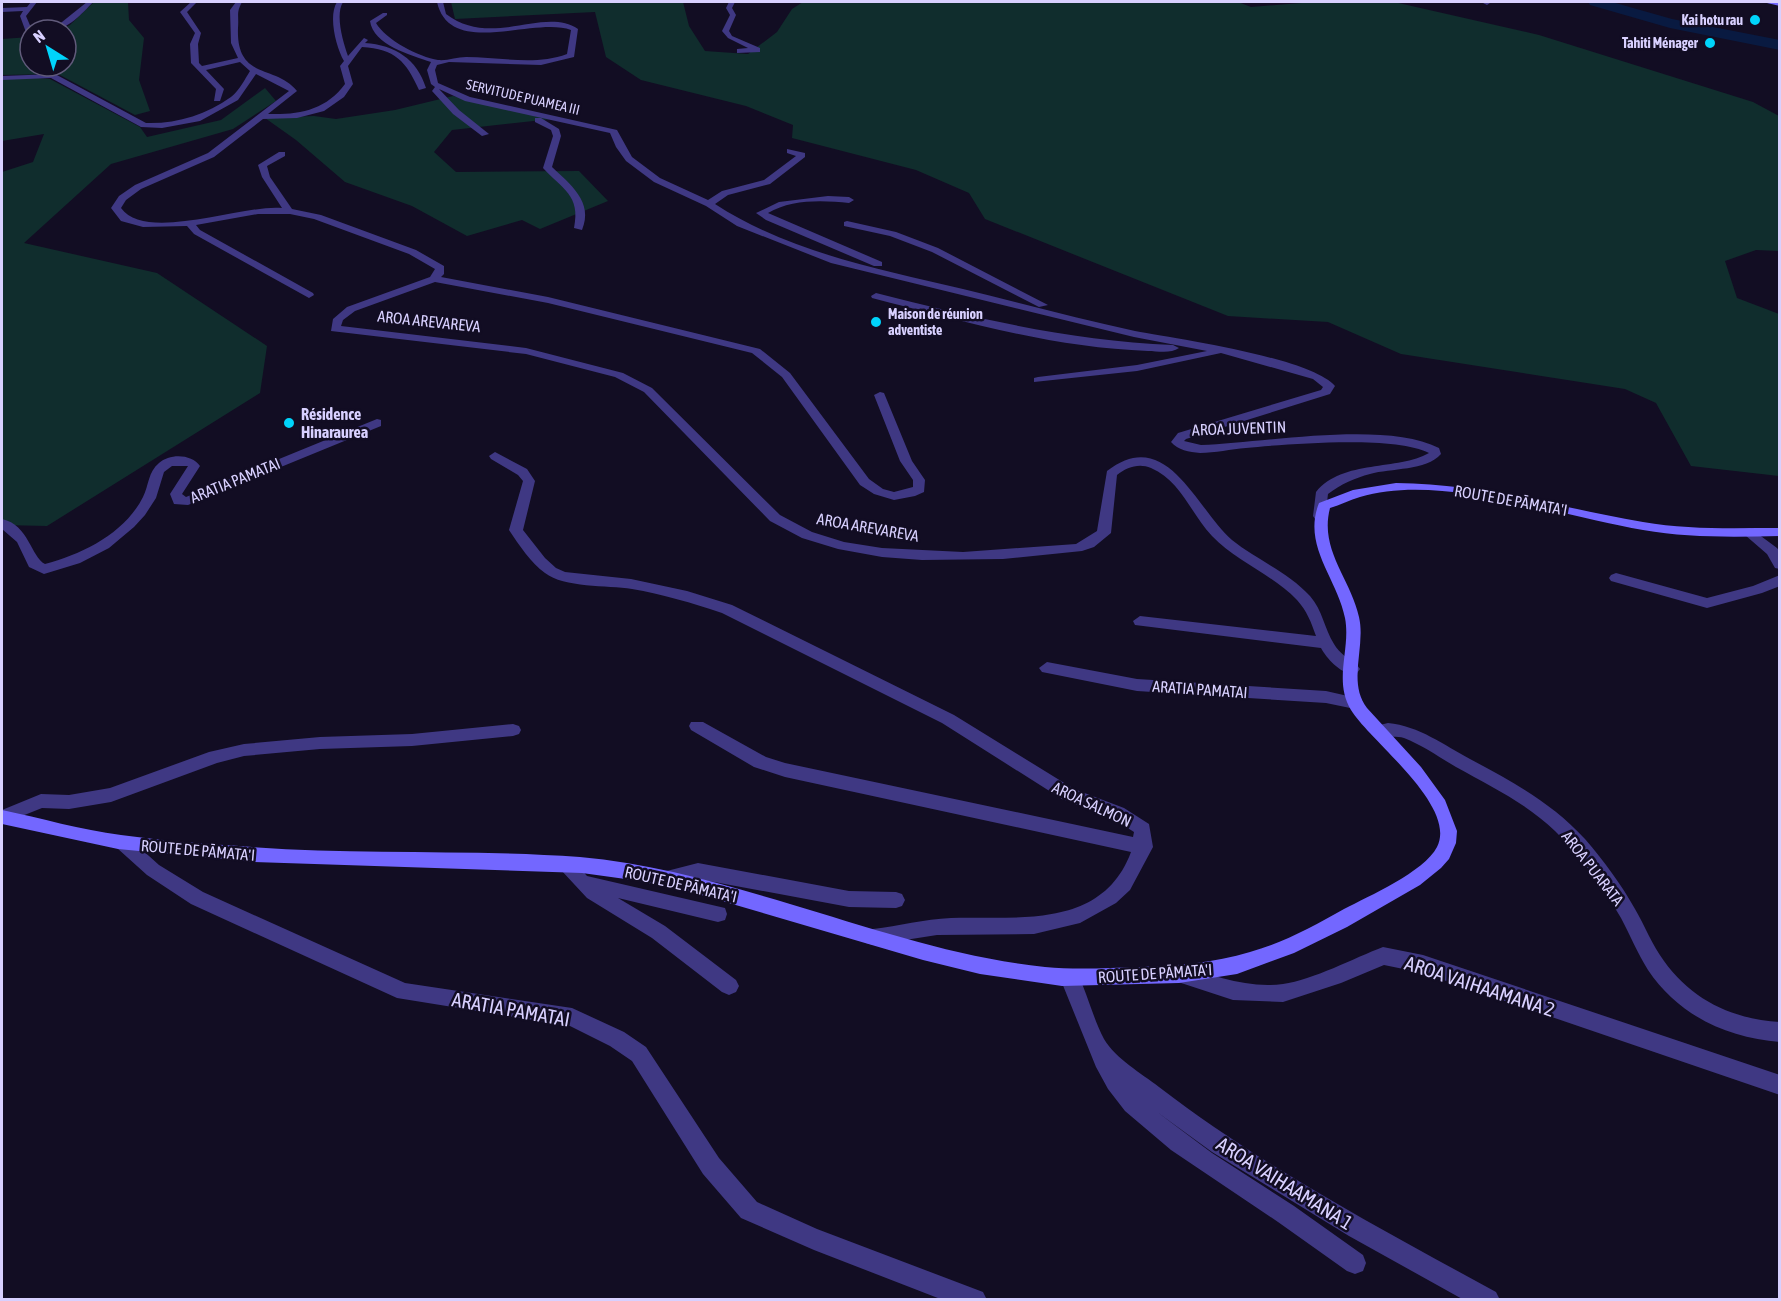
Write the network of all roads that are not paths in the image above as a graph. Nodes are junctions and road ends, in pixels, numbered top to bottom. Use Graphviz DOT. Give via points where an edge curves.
graph roads {
  1 [pos="34,2"];
  2 [pos="90,2"];
  3 [pos="194,2"];
  4 [pos="239,2"];
  5 [pos="340,2"];
  6 [pos="440,2"];
  7 [pos="732,2"];
  8 [pos="1769,2"];
  9 [pos="1779,4"];
  10 [pos="27,9"];
  11 [pos="2,10"];
  12 [pos="385,14"];
  13 [pos="24,18"];
  14 [pos="70,18"];
  15 [pos="740,51"];
  16 [pos="242,59"];
  17 [pos="348,61"];
  18 [pos="438,62"];
  19 [pos="199,69"];
  20 [pos="254,71"];
  21 [pos="2,78"];
  22 [pos="435,84"];
  23 [pos="422,88"];
  24 [pos="217,99"];
  25 [pos="509,109"];
  26 [pos="258,116"];
  27 [pos="485,134"];
  28 [pos="790,152"];
  29 [pos="282,154"];
  30 [pos="628,157"];
  31 [pos="849,200"];
  32 [pos="709,204"];
  33 [pos="288,211"];
  34 [pos="189,222"];
  35 [pos="848,224"];
  36 [pos="579,228"];
  37 [pos="888,274"];
  38 [pos="434,279"];
  39 [pos="309,295"];
  40 [pos="876,296"];
  41 [pos="1068,318"];
  42 [pos="1197,346"];
  43 [pos="1219,349"];
  44 [pos="1038,380"];
  45 [pos="880,395"];
  46 [pos="376,423"];
  47 [pos="495,456"];
  48 [pos="1320,516"];
  49 [pos="2,523"];
  50 [pos="1750,532"];
  51 [pos="1779,532"];
  52 [pos="1779,564"];
  53 [pos="1616,578"];
  54 [pos="1779,579"];
  55 [pos="1140,621"];
  56 [pos="1326,643"];
  57 [pos="1047,668"];
  58 [pos="1352,669"];
  59 [pos="1355,703"];
  60 [pos="697,726"];
  61 [pos="513,730"];
  62 [pos="1378,731"];
  63 [pos="2,817"];
  64 [pos="123,843"];
  65 [pos="1144,847"];
  66 [pos="571,871"];
  67 [pos="664,878"];
  68 [pos="896,900"];
  69 [pos="718,914"];
  70 [pos="870,937"];
  71 [pos="1179,974"];
  72 [pos="1070,978"];
  73 [pos="729,986"];
  74 [pos="1779,1032"];
  75 [pos="1097,1046"];
  76 [pos="1779,1085"];
  77 [pos="1355,1263"];
  78 [pos="975,1299"];
  79 [pos="1488,1299"];
  1 -- 10 [label="street"];
  2 -- 14 [label="street"];
  3 -- 19 [label="street" via="183,12 198,33 194,56"];
  4 -- 16 [label="street" via="233,10 236,43"];
  5 -- 17 [label="street" via="336,7 338,23"];
  6 -- 18 [label="street, SERVITUDE PUAMEA III" via="443,15 469,30 572,27 575,34 571,54 556,59"];
  7 -- 15 [label="street" via="729,8 733,15 725,31 757,50"];
  8 -- 9 [label="main road"];
  10 -- 11 [label="street"];
  10 -- 13 [label="street"];
  12 -- 18 [label="street" via="372,22 382,35"];
  16 -- 19 [label="street"];
  16 -- 20 [label="street"];
  17 -- 23 [label="street" via="362,42 380,45 410,62 419,73"];
  17 -- 26 [label="street" via="344,66 349,84 330,105 297,116"];
  18 -- 22 [label="street" via="431,70"];
  19 -- 24 [label="street" via="220,89"];
  20 -- 21 [label="street" via="235,98 207,114 183,123 153,126 120,114 52,76"];
  20 -- 26 [label="street" via="289,86 292,91"];
  22 -- 25 [label="street, SERVITUDE PUAMEA III" via="453,95"];
  22 -- 27 [label="street" via="434,88 456,112"];
  25 -- 30 [label="street, SERVITUDE PUAMEA III" via="614,132"];
  25 -- 36 [label="street" via="555,129 557,136 547,168 582,205"];
  26 -- 34 [label="street" via="211,155 138,188 122,198 116,208 124,219 134,223"];
  28 -- 32 [label="street" via="802,155 768,182 725,193"];
  29 -- 33 [label="street" via="264,163 263,172 286,200"];
  30 -- 32 [label="street, AROA JUVENTIN" via="657,180"];
  31 -- 37 [label="street" via="819,198 778,205 761,213 892,270"];
  32 -- 37 [label="street, AROA JUVENTIN" via="740,224 835,261"];
  33 -- 34 [label="street"];
  33 -- 38 [label="street" via="435,263 440,268"];
  34 -- 39 [label="street" via="197,232"];
  35 -- 41 [label="street, AROA JUVENTIN" via="902,237 956,260"];
  37 -- 41 [label="street, AROA JUVENTIN"];
  38 -- 45 [label="street, AROA AREVAREVA" via="548,300 756,351 786,375 870,489 893,497 908,495 919,489 919,480 906,461"];
  38 -- 56 [label="street, AROA AREVAREVA" via="351,309 338,319 335,329 526,351 619,375 648,390 775,518 804,534 832,543 882,552 937,557 1083,546 1104,533 1111,474 1123,464 1155,465 1183,485 1218,534 1293,589 1322,628"];
  40 -- 42 [label="street, AROA JUVENTIN" via="1086,344"];
  41 -- 42 [label="street, AROA JUVENTIN"];
  42 -- 43 [label="street, AROA JUVENTIN"];
  43 -- 44 [label="street" via="1214,354 1137,368"];
  43 -- 48 [label="street, AROA JUVENTIN" via="1317,377 1329,386 1326,392 1182,436 1177,442 1181,446 1378,440 1421,444 1435,451 1428,460 1372,469 1333,483 1322,492"];
  46 -- 49 [label="street, ARATIA PAMATAI" via="188,501 179,501 176,494 194,466 180,459 168,463 159,469 149,497 136,517 91,554 64,565 44,569 34,564 23,540"];
  47 -- 65 [label="street, AROA SALMON" via="523,472 529,481 516,530 551,571 687,596 727,609 948,719 1068,795 1118,813 1143,829"];
  48 -- 50 [label="main road, ROUTE DE PĀMATA'I" via="1324,506 1357,492 1447,489 1510,497 1644,526"];
  48 -- 58 [label="main road" via="1320,537 1352,616"];
  50 -- 51 [label="main road, ROUTE DE PĀMATA'I"];
  50 -- 52 [label="street" via="1772,551"];
  53 -- 54 [label="street" via="1707,603 1757,590"];
  55 -- 56 [label="street"];
  56 -- 58 [label="street, AROA AREVAREVA"];
  57 -- 59 [label="street, ARATIA PAMATAI" via="1137,685 1326,697"];
  58 -- 59 [label="main road" via="1350,691"];
  59 -- 62 [label="main road, ROUTE DE PĀMATA'I"];
  60 -- 65 [label="street" via="760,762 785,770"];
  61 -- 63 [label="street" via="244,750 111,795 69,802 41,801"];
  62 -- 71 [label="main road, ROUTE DE PĀMATA'I" via="1436,799 1447,820 1449,836 1444,855 1414,879 1282,950 1248,962"];
  62 -- 74 [label="street, AROA PUARATA" via="1391,727 1422,740 1516,792 1559,823 1624,907 1676,992 1725,1021"];
  63 -- 64 [label="main road, ROUTE DE PĀMATA'I"];
  64 -- 66 [label="main road, ROUTE DE PĀMATA'I" via="254,855"];
  64 -- 78 [label="street, ARATIA PAMATAI" via="153,870 197,898 404,992 572,1017 617,1039 639,1054 711,1166 749,1210 814,1239"];
  65 -- 70 [label="street, AROA SALMON" via="1128,880 1110,898 1083,914 1035,926 937,927"];
  66 -- 67 [label="main road, ROUTE DE PĀMATA'I" via="615,869"];
  66 -- 69 [label="street" via="593,885"];
  66 -- 73 [label="street"];
  67 -- 68 [label="street" via="698,871 849,899"];
  67 -- 70 [label="main road, ROUTE DE PĀMATA'I"];
  70 -- 72 [label="main road, ROUTE DE PĀMATA'I" via="992,967"];
  71 -- 72 [label="main road, ROUTE DE PĀMATA'I"];
  71 -- 76 [label="street, AROA VAIHAAMANA 2" via="1233,991 1283,993 1383,956 1423,964"];
  72 -- 75 [label="street, AROA VAIHAAMANA 1"];
  75 -- 77 [label="street, AROA VAIHAAMANA 1" via="1107,1071 1137,1108 1195,1155"];
  75 -- 79 [label="street, AROA VAIHAAMANA 1" via="1117,1068 1220,1144 1424,1267"];
}
